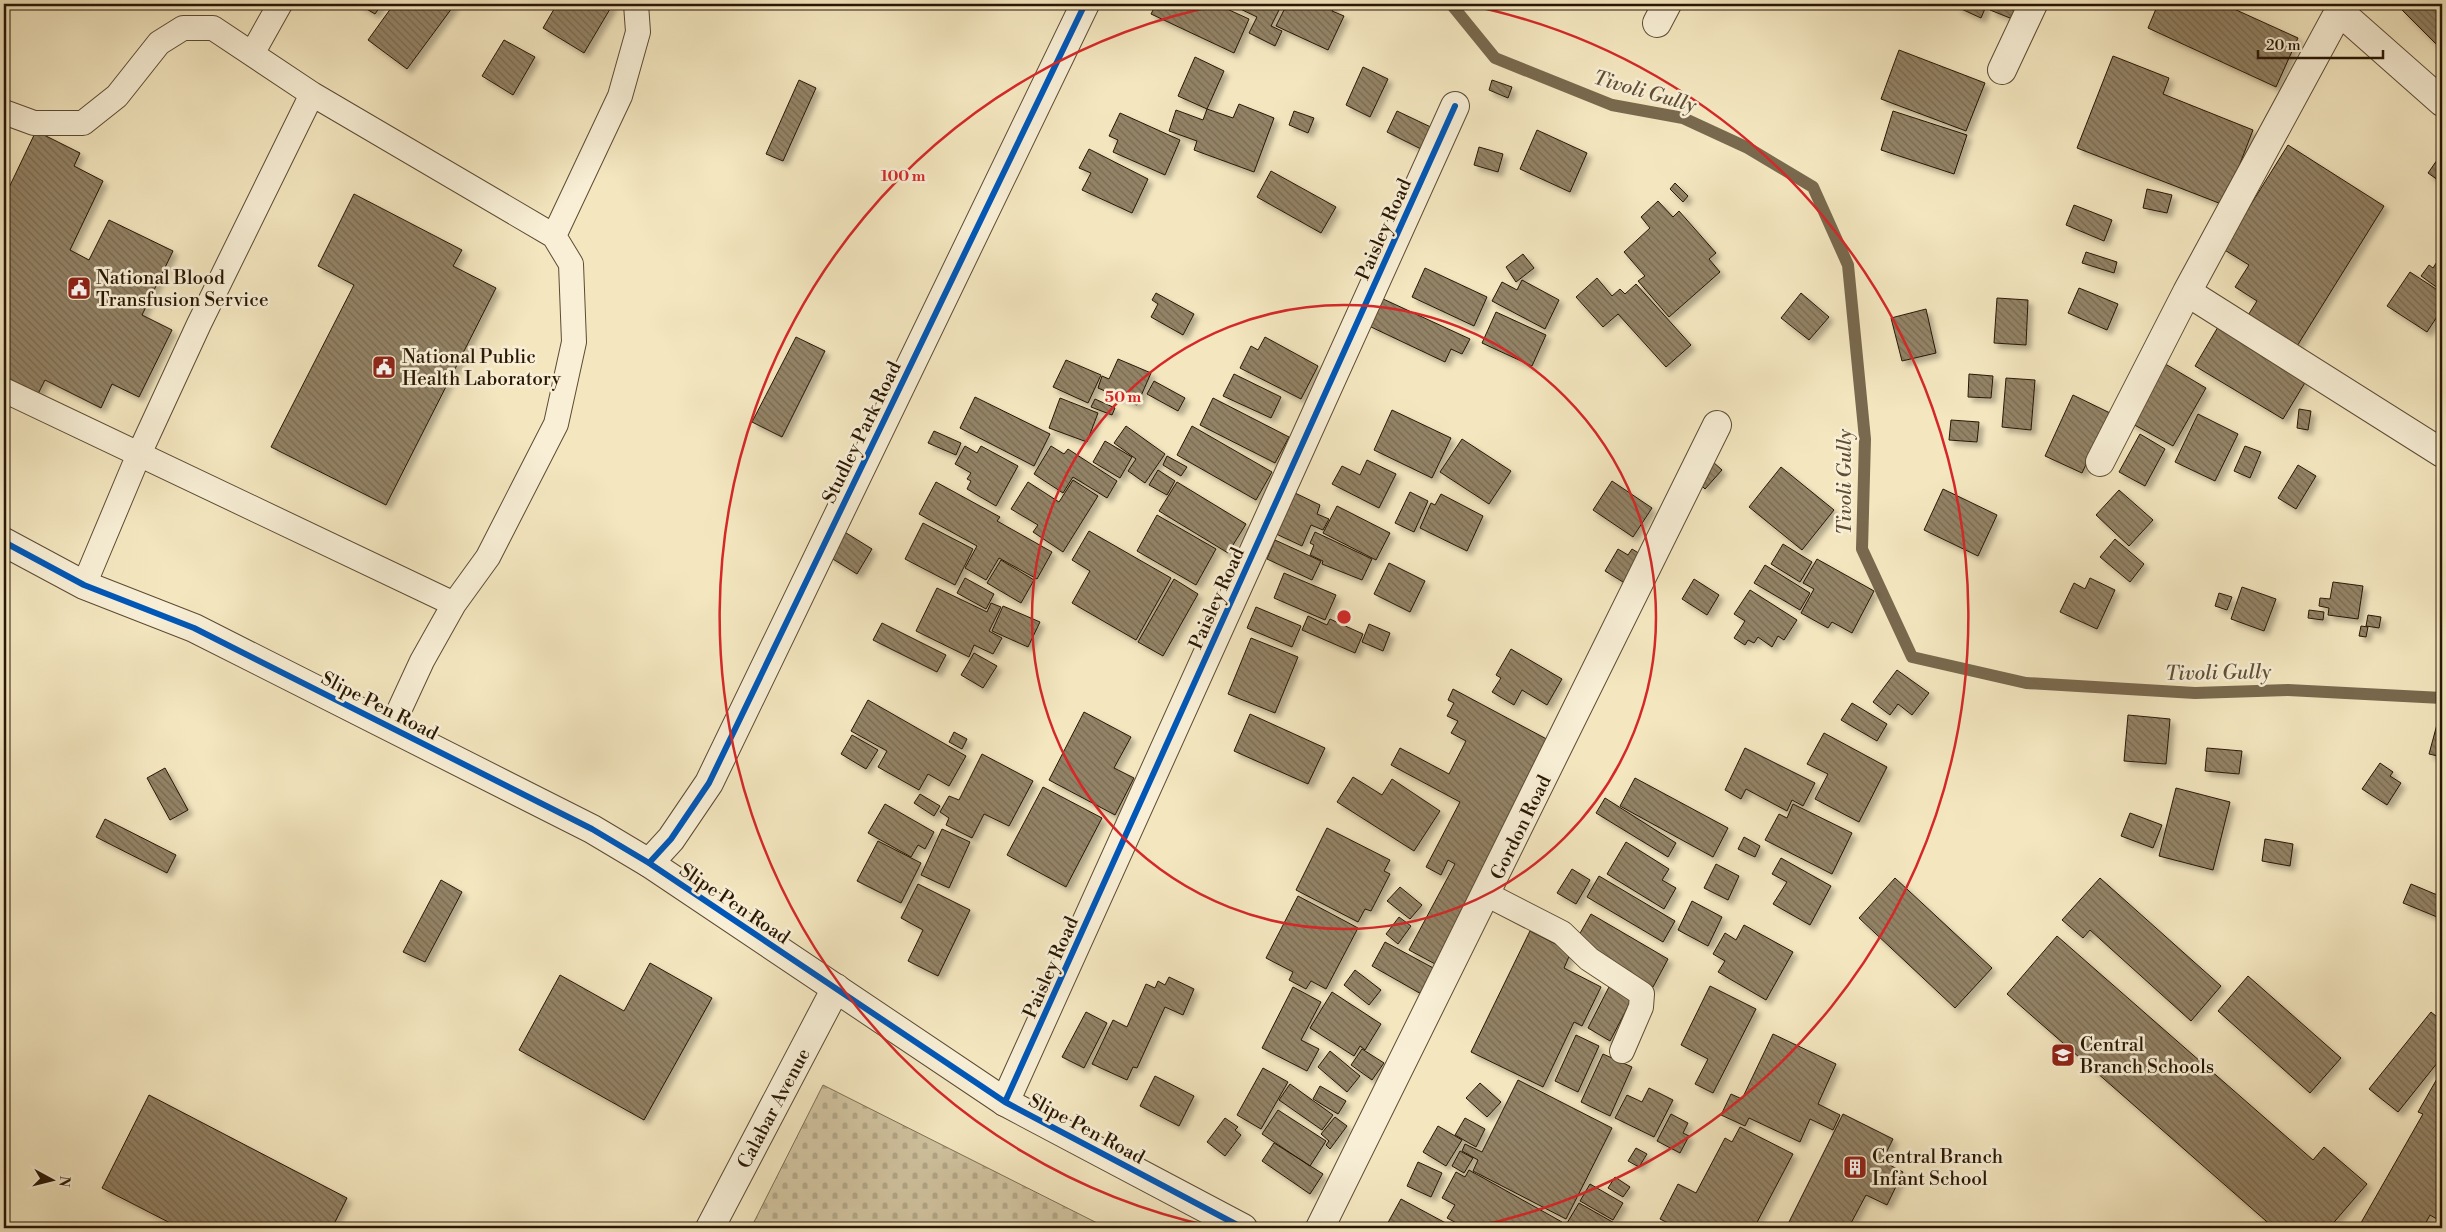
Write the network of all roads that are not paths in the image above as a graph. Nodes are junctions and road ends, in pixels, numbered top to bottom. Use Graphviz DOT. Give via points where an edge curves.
graph roads {
  1 [pos="280,4"];
  2 [pos="636,4"];
  3 [pos="1085,4"];
  4 [pos="2033,4"];
  5 [pos="2341,7"];
  6 [pos="252,54"];
  7 [pos="2002,70"];
  8 [pos="312,94"];
  9 [pos="2442,102"];
  10 [pos="1455,106"];
  11 [pos="4,112"];
  12 [pos="554,236"];
  13 [pos="2187,292"];
  14 [pos="4,390"];
  15 [pos="1717,425"];
  16 [pos="2442,453"];
  17 [pos="139,454"];
  18 [pos="2100,462"];
  19 [pos="4,542"];
  20 [pos="84,585"];
  21 [pos="454,604"];
  22 [pos="391,728"];
  23 [pos="650,863"];
  24 [pos="1486,894"];
  25 [pos="836,988"];
  26 [pos="1622,1051"];
  27 [pos="1005,1102"];
  28 [pos="710,1228"];
  29 [pos="1243,1228"];
  30 [pos="1320,1228"];
  1 -- 6 [label="lane"];
  2 -- 12 [label="lane" via="638,32 620,96"];
  3 -- 23 [label="street, Studley Park Road" via="709,783 671,839"];
  4 -- 7 [label="street"];
  5 -- 9 [label="street"];
  5 -- 13 [label="street"];
  6 -- 8 [label="lane"];
  6 -- 11 [label="lane" via="212,28 183,28 158,43 117,96 83,123 34,123"];
  8 -- 12 [label="lane"];
  8 -- 17 [label="lane"];
  10 -- 27 [label="street, Paisley Road"];
  12 -- 21 [label="lane" via="571,264 574,342 556,424 488,557"];
  13 -- 16 [label="street"];
  13 -- 18 [label="street"];
  14 -- 17 [label="lane"];
  15 -- 24 [label="street, Gordon Road"];
  17 -- 20 [label="lane"];
  17 -- 21 [label="lane"];
  19 -- 20 [label="street, Slipe Pen Road"];
  20 -- 22 [label="street, Slipe Pen Road" via="194,628"];
  21 -- 22 [label="lane" via="422,661"];
  22 -- 23 [label="street, Slipe Pen Road" via="592,829"];
  23 -- 25 [label="street, Slipe Pen Road"];
  24 -- 26 [label="lane" via="1562,933 1589,959 1642,994 1641,1007"];
  24 -- 30 [label="street, Gordon Road"];
  25 -- 27 [label="street, Slipe Pen Road"];
  25 -- 28 [label="street, Calabar Avenue"];
  27 -- 29 [label="street, Slipe Pen Road"];
}
